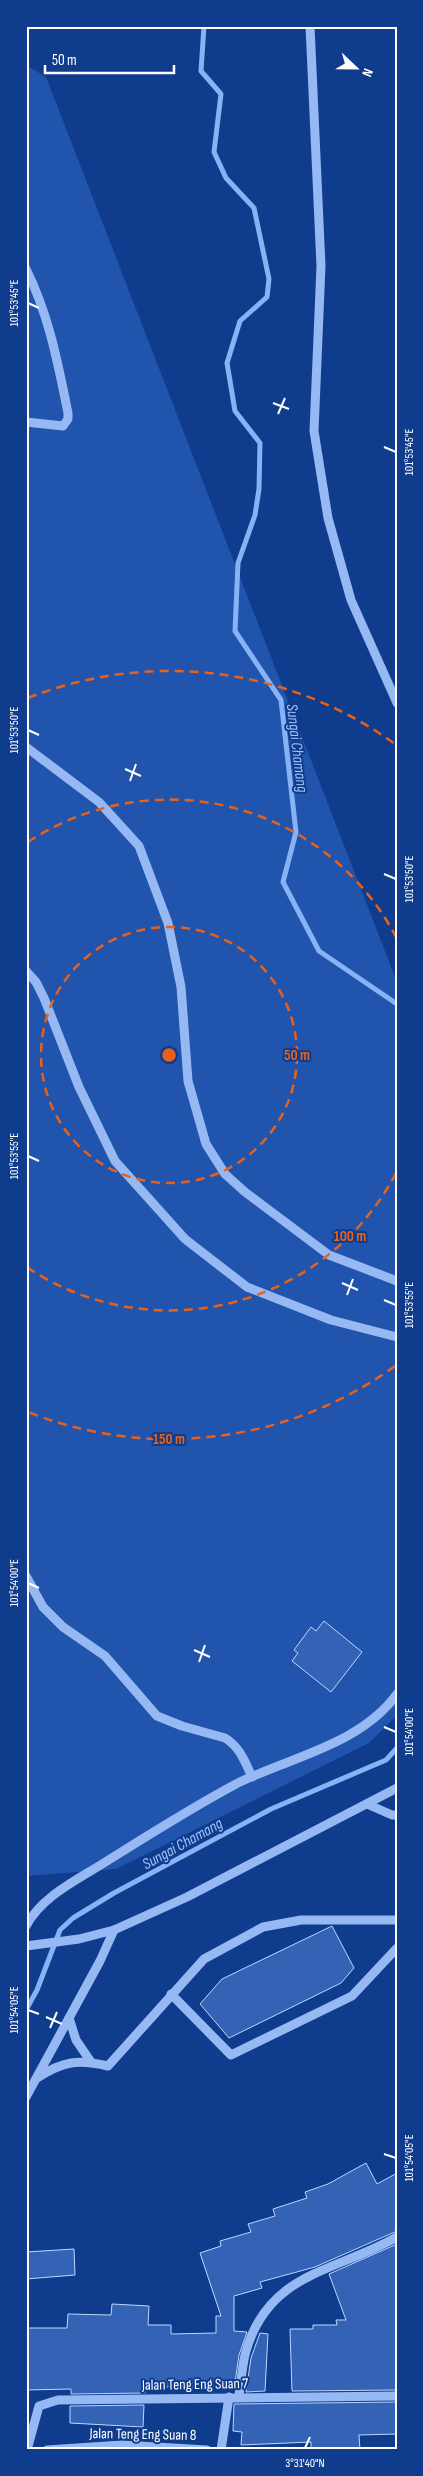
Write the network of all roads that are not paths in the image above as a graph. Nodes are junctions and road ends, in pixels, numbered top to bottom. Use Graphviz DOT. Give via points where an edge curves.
graph roads {
  1 [pos="310,26"];
  2 [pos="26,269"];
  3 [pos="26,422"];
  4 [pos="397,703"];
  5 [pos="26,747"];
  6 [pos="26,971"];
  7 [pos="397,1281"];
  8 [pos="397,1337"];
  9 [pos="26,1576"];
  10 [pos="397,1694"];
  11 [pos="252,1778"];
  12 [pos="397,1788"];
  13 [pos="367,1804"];
  14 [pos="397,1815"];
  15 [pos="397,1920"];
  16 [pos="26,1926"];
  17 [pos="114,1930"];
  18 [pos="26,1946"];
  19 [pos="397,1948"];
  20 [pos="171,1994"];
  21 [pos="69,2018"];
  22 [pos="91,2062"];
  23 [pos="37,2078"];
  24 [pos="26,2098"];
  25 [pos="397,2237"];
  26 [pos="397,2396"];
  27 [pos="234,2397"];
  28 [pos="101,2448"];
  29 [pos="146,2448"];
  30 [pos="27,2450"];
  31 [pos="47,2450"];
  32 [pos="207,2450"];
  33 [pos="221,2450"];
  1 -- 4 [label="street" via="321,266 314,431 317,456 328,518 351,600"];
  2 -- 3 [label="street" via="38,293 56,352 68,413 63,426"];
  5 -- 7 [label="street" via="98,802 139,846 168,923 181,987 188,1081 206,1144 225,1174 329,1255"];
  6 -- 8 [label="street" via="44,998 79,1087 115,1161 185,1239 247,1287 331,1320"];
  9 -- 11 [label="street" via="43,1607 64,1627 105,1656 157,1716 225,1738 240,1752"];
  10 -- 11 [label="street" via="357,1731"];
  11 -- 16 [label="street" via="204,1802 69,1885 40,1907"];
  12 -- 13 [label="street"];
  13 -- 14 [label="street"];
  13 -- 17 [label="street" via="187,1897"];
  15 -- 20 [label="street" via="301,1920 263,1926 204,1960"];
  17 -- 18 [label="street"];
  17 -- 21 [label="street"];
  19 -- 20 [label="street" via="352,1996 232,2055"];
  20 -- 22 [label="street" via="108,2066"];
  21 -- 22 [label="street" via="76,2040"];
  21 -- 23 [label="street"];
  22 -- 23 [label="street" via="66,2062"];
  23 -- 24 [label="street"];
  25 -- 27 [label="street" via="305,2277 277,2296 251,2335"];
  26 -- 27 [label="street, Jalan Teng Eng Suan 7"];
  27 -- 30 [label="street, Jalan Teng Eng Suan 7" via="48,2402 39,2406"];
  27 -- 33 [label="street"];
  28 -- 29 [label="street, Jalan Teng Eng Suan 8"];
  28 -- 31 [label="street, Jalan Teng Eng Suan 8"];
  29 -- 32 [label="street, Jalan Teng Eng Suan 8"];
}
